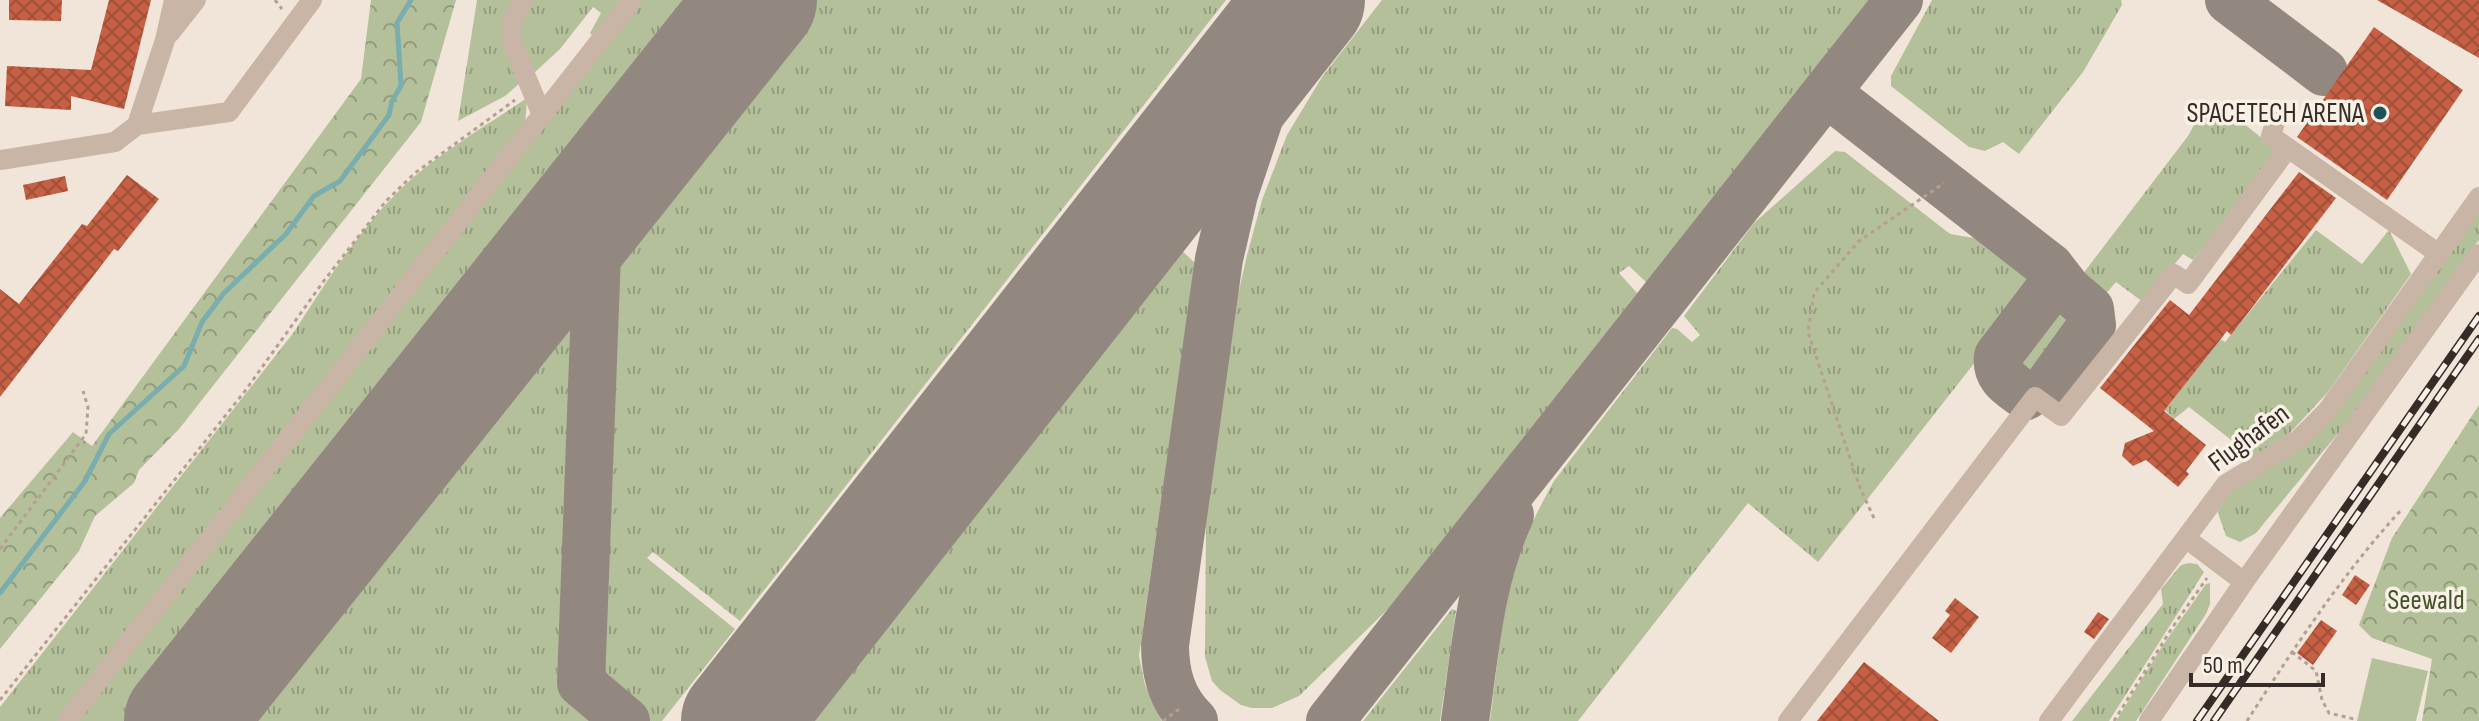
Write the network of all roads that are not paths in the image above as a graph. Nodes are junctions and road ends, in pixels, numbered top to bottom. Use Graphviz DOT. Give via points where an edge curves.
graph roads {
  1 [pos="174,0"];
  2 [pos="196,0"];
  3 [pos="312,0"];
  4 [pos="524,0"];
  5 [pos="632,0"];
  6 [pos="165,40"];
  7 [pos="542,115"];
  8 [pos="2276,119"];
  9 [pos="137,125"];
  10 [pos="2288,148"];
  11 [pos="0,160"];
  12 [pos="2479,197"];
  13 [pos="2439,254"];
  14 [pos="2479,254"];
  15 [pos="2187,539"];
  16 [pos="2244,582"];
  17 [pos="67,721"];
  18 [pos="1788,721"];
  19 [pos="2049,721"];
  20 [pos="2149,721"];
  1 -- 6 [label="street"];
  2 -- 6 [label="street"];
  3 -- 9 [label="street" via="229,112"];
  4 -- 7 [label="street" via="511,23 512,43"];
  5 -- 7 [label="street"];
  6 -- 9 [label="street"];
  7 -- 17 [label="street"];
  8 -- 10 [label="street" via="2271,136"];
  9 -- 11 [label="street" via="115,142"];
  10 -- 13 [label="street"];
  10 -- 18 [label="street" via="2188,284 2174,274 2061,416 2035,397"];
  12 -- 13 [label="street, Flughafen"];
  13 -- 15 [label="street, Flughafen" via="2327,411 2298,440 2226,484"];
  14 -- 16 [label="street"];
  15 -- 16 [label="street"];
  15 -- 19 [label="street, Flughafen"];
  16 -- 20 [label="street"];
}
